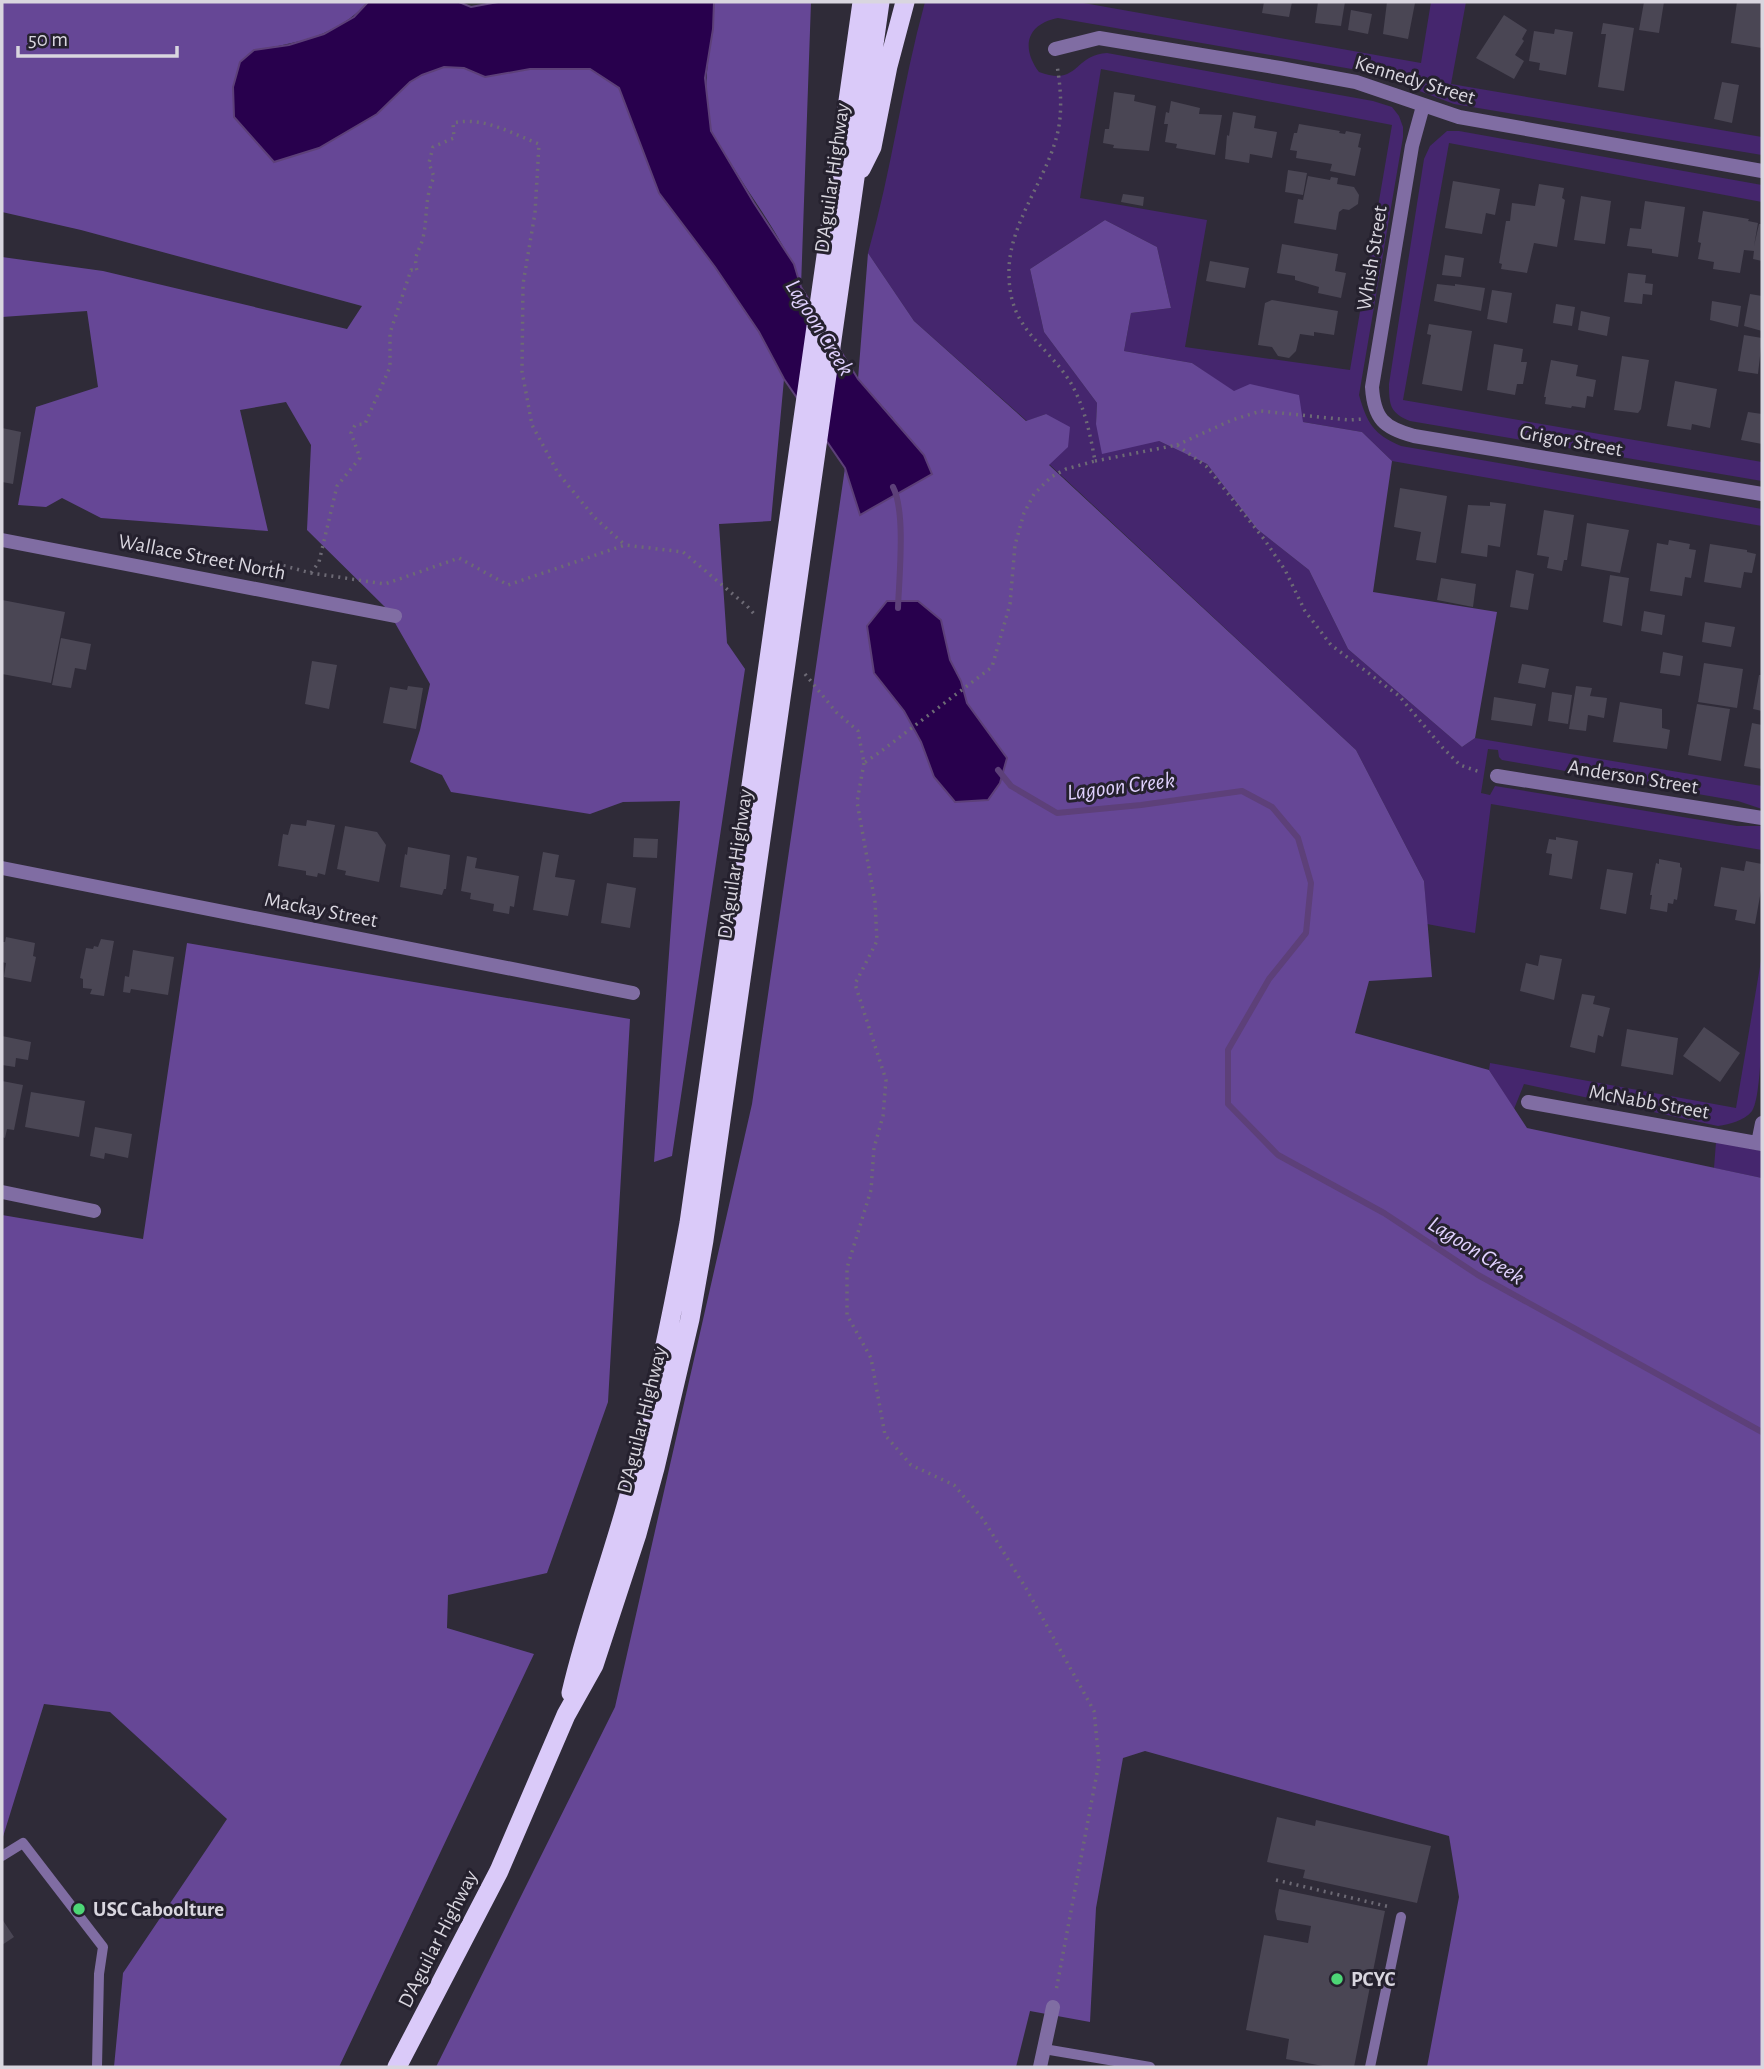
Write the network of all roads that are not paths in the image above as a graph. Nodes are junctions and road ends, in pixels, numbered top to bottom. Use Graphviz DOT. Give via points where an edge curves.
graph roads {
  1 [pos="862,2"];
  2 [pos="880,2"];
  3 [pos="905,2"];
  4 [pos="1055,49"];
  5 [pos="1423,106"];
  6 [pos="1762,172"];
  7 [pos="854,183"];
  8 [pos="1379,417"];
  9 [pos="1762,494"];
  10 [pos="2,540"];
  11 [pos="395,616"];
  12 [pos="1497,776"];
  13 [pos="1762,818"];
  14 [pos="2,868"];
  15 [pos="633,993"];
  16 [pos="1528,1102"];
  17 [pos="1762,1123"];
  18 [pos="1760,1144"];
  19 [pos="2,1192"];
  20 [pos="94,1211"];
  21 [pos="566,1715"];
  22 [pos="2,1856"];
  23 [pos="1401,1917"];
  24 [pos="1053,2007"];
  25 [pos="1044,2049"];
  26 [pos="97,2067"];
  27 [pos="397,2067"];
  28 [pos="1040,2067"];
  29 [pos="1150,2067"];
  30 [pos="1370,2067"];
  1 -- 21 [label="highway, D'Aguilar Highway" via="689,1223 645,1436"];
  2 -- 7 [label="highway, D'Aguilar Highway"];
  3 -- 7 [label="highway" via="872,147"];
  4 -- 5 [label="street, Kennedy Street" via="1099,38 1125,41 1356,82"];
  5 -- 6 [label="street, Kennedy Street" via="1459,117"];
  5 -- 8 [label="street, Whish Street" via="1372,387"];
  7 -- 21 [label="highway, D'Aguilar Highway" via="690,1319 630,1557 594,1665"];
  8 -- 9 [label="street, Grigor Street" via="1396,431 1414,436"];
  10 -- 11 [label="street, Wallace Street North"];
  12 -- 13 [label="street, Anderson Street"];
  14 -- 15 [label="street, Mackay Street"];
  16 -- 18 [label="street, McNabb Street"];
  17 -- 18 [label="street"];
  19 -- 20 [label="street"];
  21 -- 27 [label="highway, D'Aguilar Highway" via="499,1871"];
  22 -- 26 [label="lane" via="23,1843 103,1947"];
  23 -- 30 [label="lane"];
  24 -- 25 [label="street"];
  25 -- 28 [label="street"];
  25 -- 29 [label="lane"];
}
